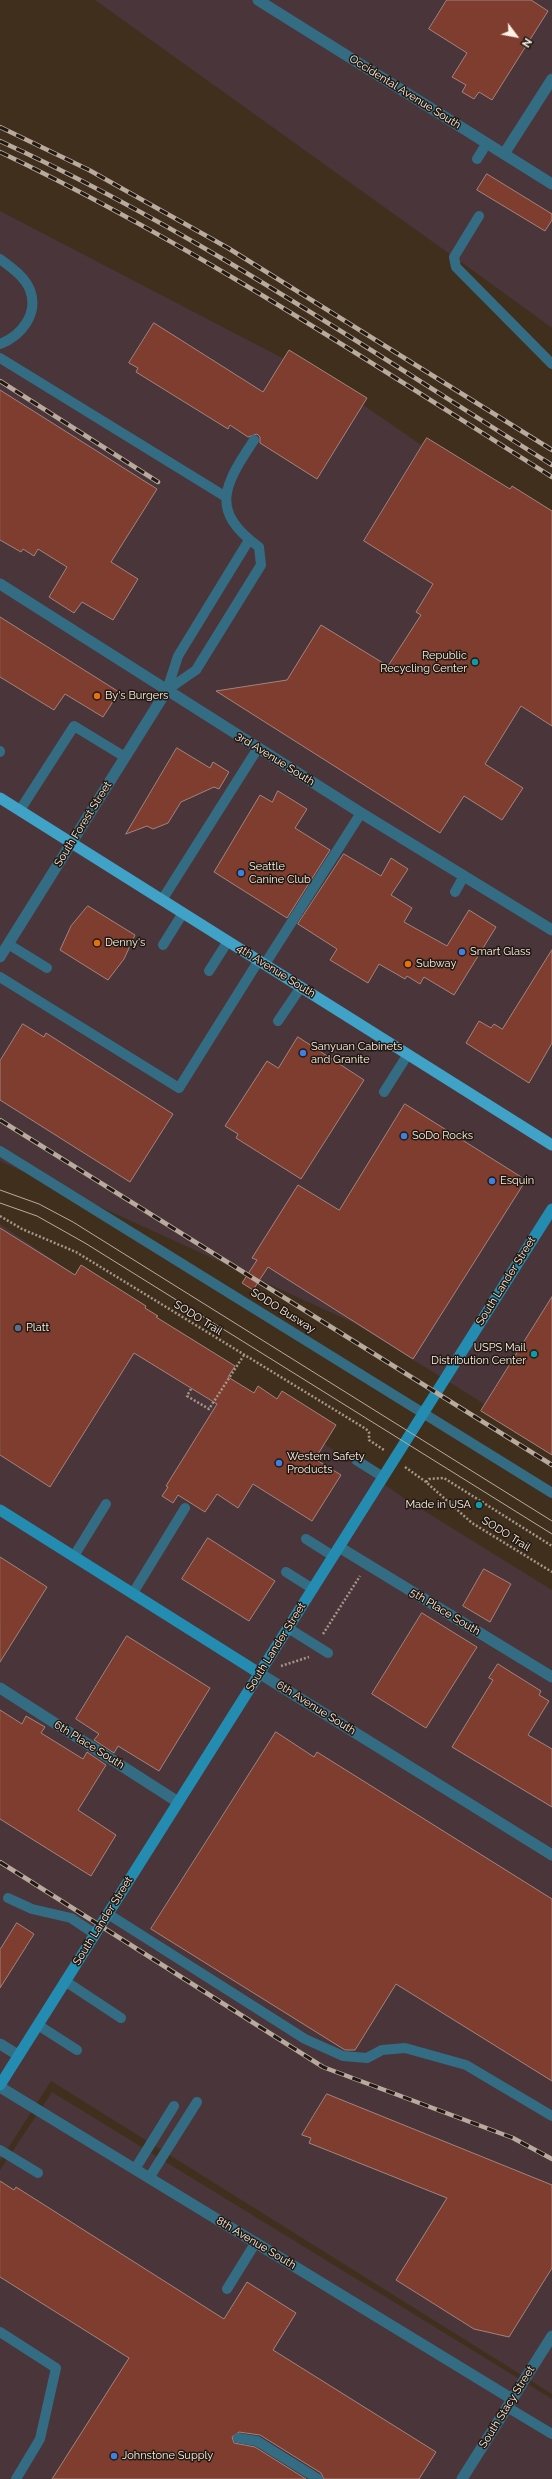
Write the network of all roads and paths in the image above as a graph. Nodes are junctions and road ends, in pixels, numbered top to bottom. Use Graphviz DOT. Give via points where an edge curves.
graph roads {
  1 [pos="258,0"];
  2 [pos="552,79"];
  3 [pos="487,143"];
  4 [pos="504,154"];
  5 [pos="477,159"];
  6 [pos="552,184"];
  7 [pos="479,216"];
  8 [pos="0,259"];
  9 [pos="0,344"];
  10 [pos="0,358"];
  11 [pos="552,364"];
  12 [pos="254,440"];
  13 [pos="226,497"];
  14 [pos="250,540"];
  15 [pos="0,584"];
  16 [pos="167,690"];
  17 [pos="258,748"];
  18 [pos="125,757"];
  19 [pos="0,798"];
  20 [pos="20,810"];
  21 [pos="361,813"];
  22 [pos="71,842"];
  23 [pos="464,876"];
  24 [pos="455,892"];
  25 [pos="162,900"];
  26 [pos="183,913"];
  27 [pos="552,930"];
  28 [pos="228,941"];
  29 [pos="8,944"];
  30 [pos="163,945"];
  31 [pos="0,957"];
  32 [pos="262,962"];
  33 [pos="47,968"];
  34 [pos="209,971"];
  35 [pos="0,977"];
  36 [pos="301,987"];
  37 [pos="278,1021"];
  38 [pos="408,1054"];
  39 [pos="384,1092"];
  40 [pos="552,1145"];
  41 [pos="0,1151"];
  42 [pos="552,1209"];
  43 [pos="0,1216"];
  44 [pos="244,1354"];
  45 [pos="191,1389"];
  46 [pos="424,1413"];
  47 [pos="377,1444"];
  48 [pos="356,1460"];
  49 [pos="417,1476"];
  50 [pos="383,1477"];
  51 [pos="454,1478"];
  52 [pos="426,1482"];
  53 [pos="451,1483"];
  54 [pos="552,1493"];
  55 [pos="106,1504"];
  56 [pos="185,1508"];
  57 [pos="0,1510"];
  58 [pos="306,1539"];
  59 [pos="552,1546"];
  60 [pos="336,1552"];
  61 [pos="74,1556"];
  62 [pos="367,1564"];
  63 [pos="286,1572"];
  64 [pos="552,1572"];
  65 [pos="313,1589"];
  66 [pos="133,1593"];
  67 [pos="288,1628"];
  68 [pos="316,1646"];
  69 [pos="328,1653"];
  70 [pos="259,1673"];
  71 [pos="552,1677"];
  72 [pos="0,1688"];
  73 [pos="178,1802"];
  74 [pos="552,1854"];
  75 [pos="8,1898"];
  76 [pos="108,1914"];
  77 [pos="95,1934"];
  78 [pos="65,1982"];
  79 [pos="121,2018"];
  80 [pos="38,2025"];
  81 [pos="0,2044"];
  82 [pos="77,2050"];
  83 [pos="18,2055"];
  84 [pos="1,2083"];
  85 [pos="197,2102"];
  86 [pos="174,2106"];
  87 [pos="552,2116"];
  88 [pos="0,2150"];
  89 [pos="135,2169"];
  90 [pos="38,2173"];
  91 [pos="149,2178"];
  92 [pos="256,2242"];
  93 [pos="227,2289"];
  94 [pos="0,2332"];
  95 [pos="552,2336"];
  96 [pos="510,2403"];
  97 [pos="552,2434"];
  98 [pos="238,2438"];
  99 [pos="16,2479"];
  100 [pos="318,2479"];
  101 [pos="462,2479"];
  1 -- 3 [label="street, Occidental Avenue South"];
  2 -- 4 [label="street"];
  3 -- 4 [label="street, Occidental Avenue South"];
  3 -- 5 [label="lane"];
  4 -- 6 [label="street, Occidental Avenue South"];
  7 -- 11 [label="lane" via="454,257 456,267"];
  8 -- 9 [label="lane" via="17,272 30,290 31,312 23,330"];
  10 -- 13 [label="lane"];
  12 -- 13 [label="lane" via="228,484"];
  13 -- 14 [label="lane" via="229,511 239,530"];
  14 -- 16 [label="lane" via="178,656"];
  14 -- 16 [label="lane" via="259,547 261,565 196,670"];
  15 -- 16 [label="street, 3rd Avenue South"];
  16 -- 17 [label="street, 3rd Avenue South"];
  16 -- 18 [label="street, South Forest Street"];
  17 -- 21 [label="street, 3rd Avenue South"];
  17 -- 25 [label="lane"];
  18 -- 20 [label="lane" via="74,726"];
  18 -- 22 [label="street, South Forest Street"];
  19 -- 20 [label="main road, 4th Avenue South"];
  20 -- 22 [label="main road, 4th Avenue South"];
  21 -- 23 [label="street, 3rd Avenue South"];
  21 -- 32 [label="lane"];
  22 -- 25 [label="main road, 4th Avenue South"];
  22 -- 29 [label="street, South Forest Street"];
  23 -- 24 [label="lane"];
  23 -- 27 [label="street, 3rd Avenue South"];
  25 -- 26 [label="main road, 4th Avenue South"];
  26 -- 28 [label="main road, 4th Avenue South"];
  26 -- 30 [label="lane"];
  28 -- 32 [label="main road, 4th Avenue South"];
  28 -- 34 [label="lane"];
  29 -- 31 [label="street, South Forest Street"];
  29 -- 33 [label="lane"];
  32 -- 35 [label="lane" via="179,1088"];
  32 -- 36 [label="main road, 4th Avenue South"];
  36 -- 37 [label="lane"];
  36 -- 38 [label="main road, 4th Avenue South"];
  38 -- 39 [label="lane"];
  38 -- 40 [label="main road, 4th Avenue South"];
  41 -- 46 [label="lane, SODO Busway"];
  42 -- 46 [label="main road, South Lander Street"];
  43 -- 44 [label="path, SODO Trail" via="22,1229 76,1252"];
  44 -- 45 [label="path" via="209,1409 187,1396"];
  44 -- 47 [label="path, SODO Trail" via="366,1429 369,1440"];
  46 -- 50 [label="main road, South Lander Street"];
  46 -- 54 [label="lane, SODO Busway"];
  48 -- 50 [label="lane"];
  49 -- 52 [label="path, SODO Trail"];
  50 -- 60 [label="main road, South Lander Street"];
  51 -- 53 [label="path"];
  52 -- 53 [label="path" via="429,1478 444,1478"];
  52 -- 64 [label="path, SODO Trail" via="472,1522"];
  53 -- 59 [label="path"];
  55 -- 61 [label="lane"];
  56 -- 66 [label="lane"];
  57 -- 61 [label="main road, 6th Avenue South"];
  58 -- 60 [label="lane"];
  60 -- 62 [label="street, 5th Place South"];
  60 -- 65 [label="main road, South Lander Street"];
  61 -- 66 [label="main road, 6th Avenue South"];
  62 -- 68 [label="path"];
  62 -- 71 [label="street, 5th Place South"];
  63 -- 65 [label="lane"];
  65 -- 67 [label="main road, South Lander Street"];
  66 -- 70 [label="main road, 6th Avenue South"];
  67 -- 68 [label="lane"];
  67 -- 70 [label="main road, South Lander Street"];
  68 -- 69 [label="lane"];
  68 -- 70 [label="path" via="310,1656"];
  70 -- 73 [label="main road, South Lander Street"];
  70 -- 74 [label="street, 6th Avenue South"];
  72 -- 73 [label="street, 6th Place South"];
  73 -- 76 [label="main road, South Lander Street"];
  75 -- 77 [label="lane" via="32,1909 70,1918"];
  76 -- 77 [label="main road, South Lander Street"];
  76 -- 87 [label="lane" via="305,2038 343,2056 367,2058 382,2050 406,2048 466,2065"];
  77 -- 78 [label="main road, South Lander Street"];
  78 -- 79 [label="lane"];
  78 -- 80 [label="main road, South Lander Street"];
  80 -- 82 [label="lane"];
  80 -- 83 [label="main road, South Lander Street"];
  81 -- 83 [label="street"];
  83 -- 84 [label="main road, South Lander Street"];
  84 -- 89 [label="street, 8th Avenue South"];
  85 -- 91 [label="lane"];
  86 -- 89 [label="lane"];
  88 -- 90 [label="lane"];
  89 -- 91 [label="street, 8th Avenue South"];
  91 -- 92 [label="street, 8th Avenue South"];
  92 -- 93 [label="lane"];
  92 -- 96 [label="street, 8th Avenue South"];
  94 -- 99 [label="lane" via="56,2368 40,2439"];
  95 -- 96 [label="street, South Stacy Street"];
  96 -- 97 [label="lane"];
  96 -- 101 [label="street, South Stacy Street"];
  98 -- 100 [label="lane" via="257,2441"];
}
